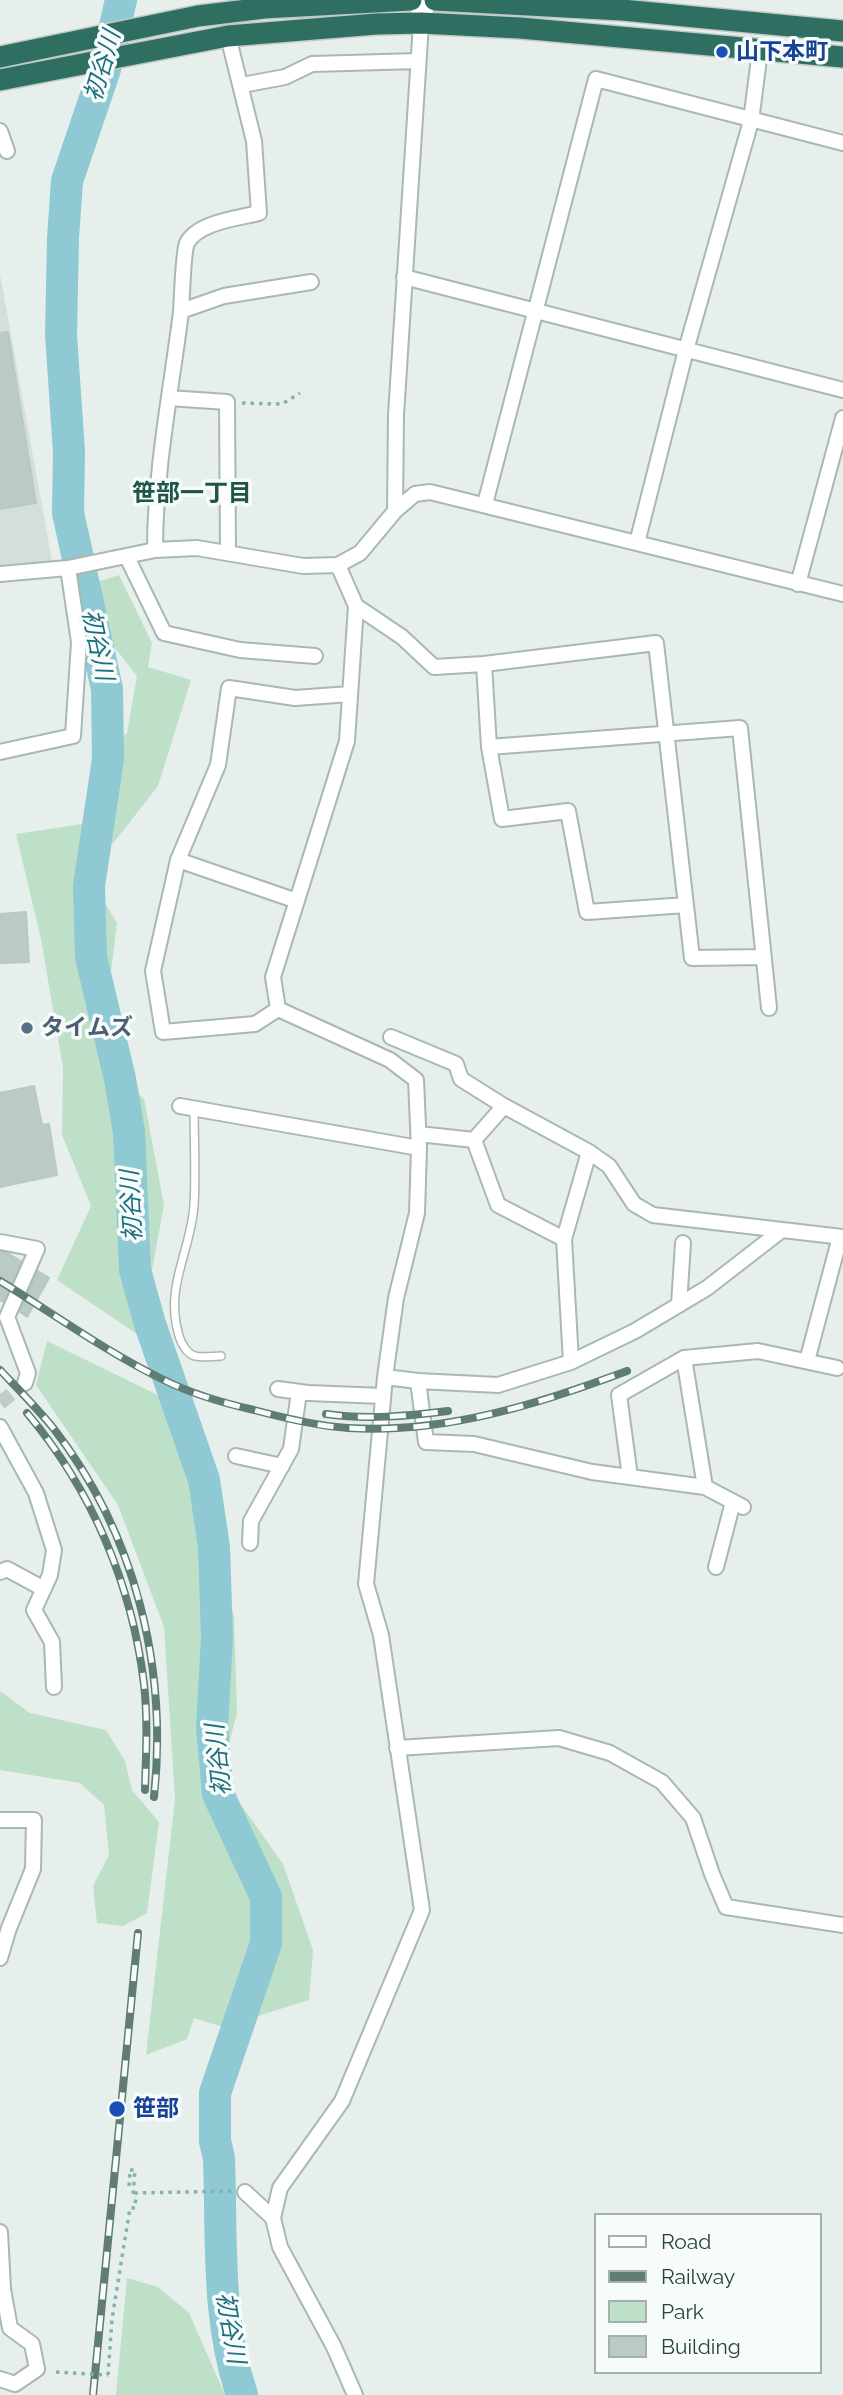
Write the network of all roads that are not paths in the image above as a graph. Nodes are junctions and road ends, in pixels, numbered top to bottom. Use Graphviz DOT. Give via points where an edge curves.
graph roads {
  1 [pos="411,0"];
  2 [pos="423,0"];
  3 [pos="435,0"];
  4 [pos="197,8"];
  5 [pos="421,23"];
  6 [pos="843,31"];
  7 [pos="228,36"];
  8 [pos="761,51"];
  9 [pos="0,57"];
  10 [pos="843,57"];
  11 [pos="418,61"];
  12 [pos="0,80"];
  13 [pos="242,85"];
  14 [pos="751,121"];
  15 [pos="0,131"];
  16 [pos="843,144"];
  17 [pos="7,151"];
  18 [pos="404,277"];
  19 [pos="311,282"];
  20 [pos="536,309"];
  21 [pos="181,311"];
  22 [pos="686,350"];
  23 [pos="843,390"];
  24 [pos="169,398"];
  25 [pos="843,418"];
  26 [pos="485,504"];
  27 [pos="395,511"];
  28 [pos="638,543"];
  29 [pos="155,550"];
  30 [pos="228,553"];
  31 [pos="127,556"];
  32 [pos="338,565"];
  33 [pos="68,568"];
  34 [pos="0,574"];
  35 [pos="798,584"];
  36 [pos="843,594"];
  37 [pos="356,606"];
  38 [pos="315,656"];
  39 [pos="484,664"];
  40 [pos="350,694"];
  41 [pos="666,733"];
  42 [pos="489,747"];
  43 [pos="0,752"];
  44 [pos="178,860"];
  45 [pos="297,901"];
  46 [pos="686,905"];
  47 [pos="764,957"];
  48 [pos="769,1008"];
  49 [pos="278,1009"];
  50 [pos="391,1037"];
  51 [pos="504,1106"];
  52 [pos="187,1108"];
  53 [pos="474,1140"];
  54 [pos="419,1141"];
  55 [pos="589,1152"];
  56 [pos="782,1230"];
  57 [pos="841,1237"];
  58 [pos="564,1239"];
  59 [pos="0,1242"];
  60 [pos="683,1243"];
  61 [pos="679,1305"];
  62 [pos="221,1356"];
  63 [pos="684,1358"];
  64 [pos="807,1361"];
  65 [pos="571,1362"];
  66 [pos="837,1368"];
  67 [pos="385,1377"];
  68 [pos="418,1381"];
  69 [pos="25,1383"];
  70 [pos="278,1389"];
  71 [pos="299,1392"];
  72 [pos="383,1395"];
  73 [pos="0,1427"];
  74 [pos="236,1456"];
  75 [pos="282,1466"];
  76 [pos="630,1477"];
  77 [pos="705,1488"];
  78 [pos="250,1543"];
  79 [pos="716,1567"];
  80 [pos="0,1572"];
  81 [pos="44,1588"];
  82 [pos="54,1687"];
  83 [pos="397,1748"];
  84 [pos="0,1821"];
  85 [pos="843,1925"];
  86 [pos="0,1958"];
  87 [pos="245,2192"];
  88 [pos="274,2218"];
  89 [pos="0,2232"];
  90 [pos="0,2379"];
  91 [pos="355,2395"];
  1 -- 4 [label="highway"];
  2 -- 5 [label="street"];
  3 -- 6 [label="highway" via="622,10"];
  4 -- 9 [label="highway" via="136,28"];
  5 -- 7 [label="highway"];
  5 -- 8 [label="highway"];
  5 -- 11 [label="street"];
  7 -- 12 [label="highway"];
  7 -- 13 [label="street"];
  8 -- 10 [label="highway"];
  8 -- 14 [label="street"];
  11 -- 13 [label="street" via="312,64 285,76"];
  11 -- 18 [label="street"];
  13 -- 21 [label="street" via="254,141 259,213 213,223 187,243"];
  14 -- 16 [label="street"];
  14 -- 20 [label="street" via="596,79"];
  14 -- 22 [label="street"];
  15 -- 17 [label="street"];
  18 -- 20 [label="street"];
  18 -- 27 [label="street"];
  19 -- 21 [label="street" via="224,296"];
  20 -- 22 [label="street"];
  20 -- 26 [label="street"];
  21 -- 24 [label="street"];
  22 -- 23 [label="street"];
  22 -- 28 [label="street"];
  24 -- 29 [label="street" via="155,506"];
  24 -- 30 [label="street" via="227,402"];
  25 -- 35 [label="street"];
  26 -- 27 [label="street" via="430,492 415,494"];
  26 -- 28 [label="street"];
  27 -- 32 [label="street" via="360,553"];
  28 -- 35 [label="street"];
  29 -- 30 [label="street" via="197,548"];
  29 -- 31 [label="street"];
  30 -- 32 [label="street" via="303,566"];
  31 -- 33 [label="street"];
  31 -- 38 [label="street" via="164,632 240,650"];
  32 -- 37 [label="street"];
  33 -- 34 [label="street"];
  33 -- 43 [label="street" via="79,642 73,736"];
  35 -- 36 [label="street"];
  37 -- 39 [label="street" via="434,667"];
  37 -- 40 [label="street"];
  39 -- 41 [label="street" via="656,643"];
  39 -- 42 [label="street"];
  40 -- 44 [label="street" via="295,698 229,688 218,765"];
  40 -- 45 [label="street" via="347,741"];
  41 -- 42 [label="street"];
  41 -- 46 [label="street"];
  41 -- 47 [label="street" via="740,728"];
  42 -- 46 [label="street" via="502,819 568,811 587,912"];
  44 -- 45 [label="street"];
  44 -- 49 [label="street" via="153,971 163,1032 255,1024"];
  45 -- 49 [label="street" via="273,977"];
  46 -- 47 [label="street" via="692,958"];
  47 -- 48 [label="street"];
  49 -- 54 [label="street" via="390,1060 416,1080"];
  50 -- 51 [label="street" via="456,1064 461,1079"];
  51 -- 53 [label="street"];
  51 -- 55 [label="street"];
  52 -- 54 [label="street"];
  52 -- 62 [label="lane" via="194,1206 174,1291 174,1319 187,1351 194,1356"];
  53 -- 54 [label="street"];
  53 -- 58 [label="street" via="498,1205"];
  54 -- 67 [label="street" via="417,1213 396,1298"];
  55 -- 56 [label="street" via="608,1166 635,1204 653,1215"];
  55 -- 58 [label="street"];
  56 -- 57 [label="street"];
  56 -- 61 [label="street"];
  57 -- 64 [label="street"];
  58 -- 65 [label="street"];
  59 -- 69 [label="street" via="37,1249 7,1317 29,1373"];
  60 -- 61 [label="street"];
  61 -- 65 [label="street"];
  63 -- 64 [label="street" via="758,1350"];
  63 -- 76 [label="street" via="620,1395"];
  63 -- 77 [label="street"];
  64 -- 66 [label="street"];
  65 -- 68 [label="street" via="498,1384"];
  67 -- 68 [label="street"];
  67 -- 72 [label="street"];
  68 -- 76 [label="street" via="426,1442 474,1444"];
  70 -- 71 [label="street"];
  71 -- 72 [label="street"];
  71 -- 75 [label="street" via="292,1449"];
  72 -- 83 [label="street" via="366,1584 381,1636"];
  73 -- 81 [label="street" via="36,1493 54,1550"];
  74 -- 75 [label="street"];
  75 -- 78 [label="street" via="251,1521"];
  76 -- 77 [label="street"];
  77 -- 79 [label="street" via="738,1505"];
  80 -- 81 [label="street" via="7,1569"];
  81 -- 82 [label="street" via="34,1610 52,1642"];
  83 -- 85 [label="street" via="559,1738 610,1753 662,1782 693,1818 726,1907"];
  83 -- 88 [label="street" via="422,1910 342,2101 280,2188"];
  84 -- 86 [label="street" via="34,1820 33,1869"];
  87 -- 88 [label="street"];
  88 -- 91 [label="street" via="280,2247"];
  89 -- 90 [label="street" via="10,2328 32,2344 37,2369 15,2384"];
}
